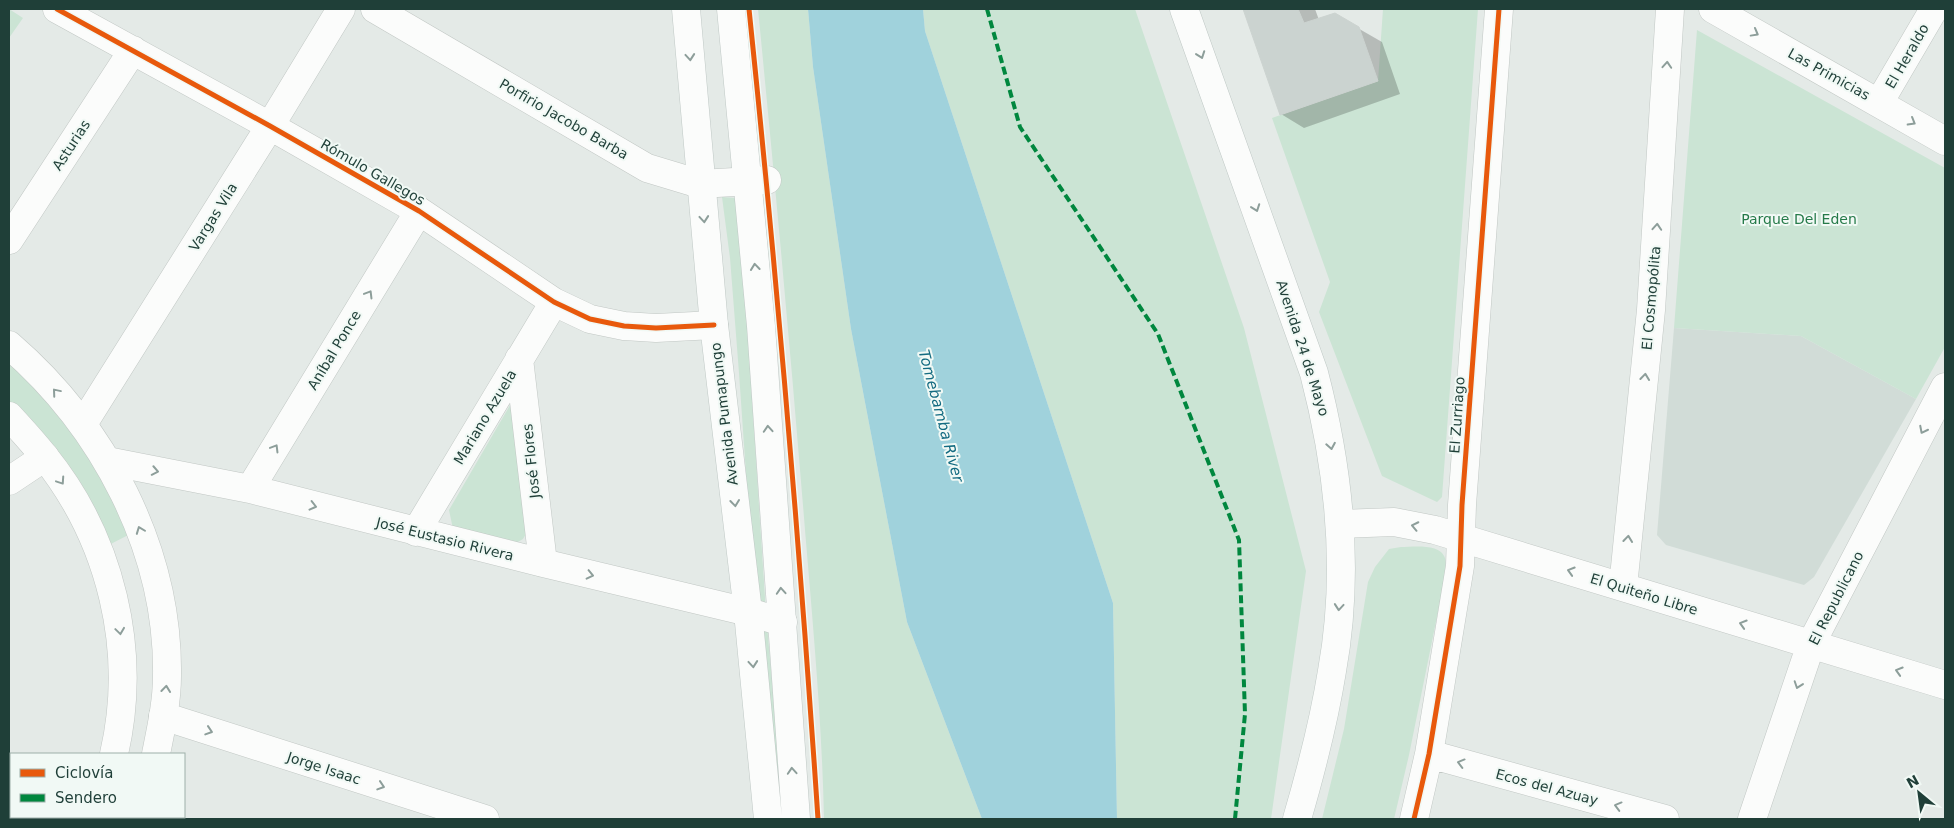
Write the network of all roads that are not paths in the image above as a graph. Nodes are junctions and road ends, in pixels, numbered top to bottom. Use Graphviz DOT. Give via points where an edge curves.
graph roads {
  1 [pos="57,9"];
  2 [pos="340,9"];
  3 [pos="375,9"];
  4 [pos="686,9"];
  5 [pos="731,9"];
  6 [pos="1184,9"];
  7 [pos="1499,9"];
  8 [pos="1670,9"];
  9 [pos="1713,9"];
  10 [pos="1934,9"];
  11 [pos="133,50"];
  12 [pos="1879,103"];
  13 [pos="270,126"];
  14 [pos="1945,141"];
  15 [pos="756,181"];
  16 [pos="700,184"];
  17 [pos="419,211"];
  18 [pos="9,240"];
  19 [pos="554,302"];
  20 [pos="714,325"];
  21 [pos="9,344"];
  22 [pos="519,359"];
  23 [pos="1945,386"];
  24 [pos="9,416"];
  25 [pos="83,424"];
  26 [pos="45,457"];
  27 [pos="107,461"];
  28 [pos="9,481"];
  29 [pos="250,490"];
  30 [pos="1340,524"];
  31 [pos="416,532"];
  32 [pos="1461,538"];
  33 [pos="542,564"];
  34 [pos="1623,587"];
  35 [pos="748,612"];
  36 [pos="783,622"];
  37 [pos="1811,644"];
  38 [pos="1945,685"];
  39 [pos="163,716"];
  40 [pos="114,753"];
  41 [pos="156,753"];
  42 [pos="1429,754"];
  43 [pos="485,819"];
  44 [pos="768,819"];
  45 [pos="796,819"];
  46 [pos="1297,819"];
  47 [pos="1414,819"];
  48 [pos="1665,819"];
  49 [pos="1752,819"];
  1 -- 11 [label="street, Rómulo Gallegos"];
  2 -- 13 [label="street, Vargas Vila"];
  3 -- 16 [label="street, Porfirio Jacobo Barba" via="647,168"];
  4 -- 16 [label="street, Avenida Pumapungo, one-way"];
  5 -- 15 [label="street"];
  6 -- 30 [label="street, Avenida 24 de Mayo, one-way" via="1314,373 1327,421"];
  7 -- 32 [label="street, El Zurriago"];
  34 -- 8 [label="street, El Cosmopólita, one-way" via="1651,310"];
  9 -- 12 [label="street, Las Primicias, one-way"];
  10 -- 12 [label="street, El Heraldo"];
  11 -- 13 [label="street, Rómulo Gallegos"];
  11 -- 18 [label="street, Asturias"];
  12 -- 14 [label="street, Las Primicias, one-way"];
  13 -- 17 [label="street, Rómulo Gallegos"];
  13 -- 25 [label="street, Vargas Vila"];
  15 -- 16 [label="street, Porfirio Jacobo Barba"];
  36 -- 15 [label="street, one-way" via="761,326"];
  16 -- 20 [label="street, Avenida Pumapungo, one-way"];
  17 -- 19 [label="street, Rómulo Gallegos"];
  29 -- 17 [label="street, Aníbal Ponce, one-way"];
  19 -- 20 [label="street, Rómulo Gallegos" via="590,319 624,326"];
  19 -- 22 [label="street, Mariano Azuela"];
  20 -- 35 [label="street, Avenida Pumapungo, one-way"];
  25 -- 21 [label="street, one-way" via="47,381"];
  22 -- 31 [label="street, Mariano Azuela"];
  22 -- 33 [label="street, José Flores"];
  23 -- 37 [label="street, El Republicano, one-way"];
  24 -- 26 [label="street"];
  25 -- 27 [label="street"];
  26 -- 28 [label="street"];
  26 -- 40 [label="street, one-way" via="84,520 116,603 123,657 122,705"];
  27 -- 29 [label="street, José Eustasio Rivera, one-way"];
  39 -- 27 [label="street, one-way" via="167,676 165,632 156,580 140,529"];
  29 -- 31 [label="street, José Eustasio Rivera, one-way"];
  32 -- 30 [label="street, El Quiteño Libre, one-way" via="1394,522"];
  30 -- 46 [label="street, Avenida 24 de Mayo, one-way" via="1340,598 1334,663"];
  31 -- 33 [label="street, José Eustasio Rivera"];
  34 -- 32 [label="street, El Quiteño Libre, one-way"];
  32 -- 42 [label="street, El Zurriago" via="1460,566"];
  33 -- 35 [label="street, José Eustasio Rivera, one-way"];
  37 -- 34 [label="street, El Quiteño Libre, one-way"];
  35 -- 36 [label="street, José Eustasio Rivera"];
  35 -- 44 [label="street, Avenida Pumapungo, one-way"];
  45 -- 36 [label="street, one-way"];
  38 -- 37 [label="street, El Quiteño Libre, one-way"];
  37 -- 49 [label="street, El Republicano, one-way"];
  39 -- 41 [label="street"];
  39 -- 43 [label="street, Jorge Isaac, one-way"];
  42 -- 47 [label="street, El Zurriago"];
  48 -- 42 [label="street, Ecos del Azuay, one-way"];
}
